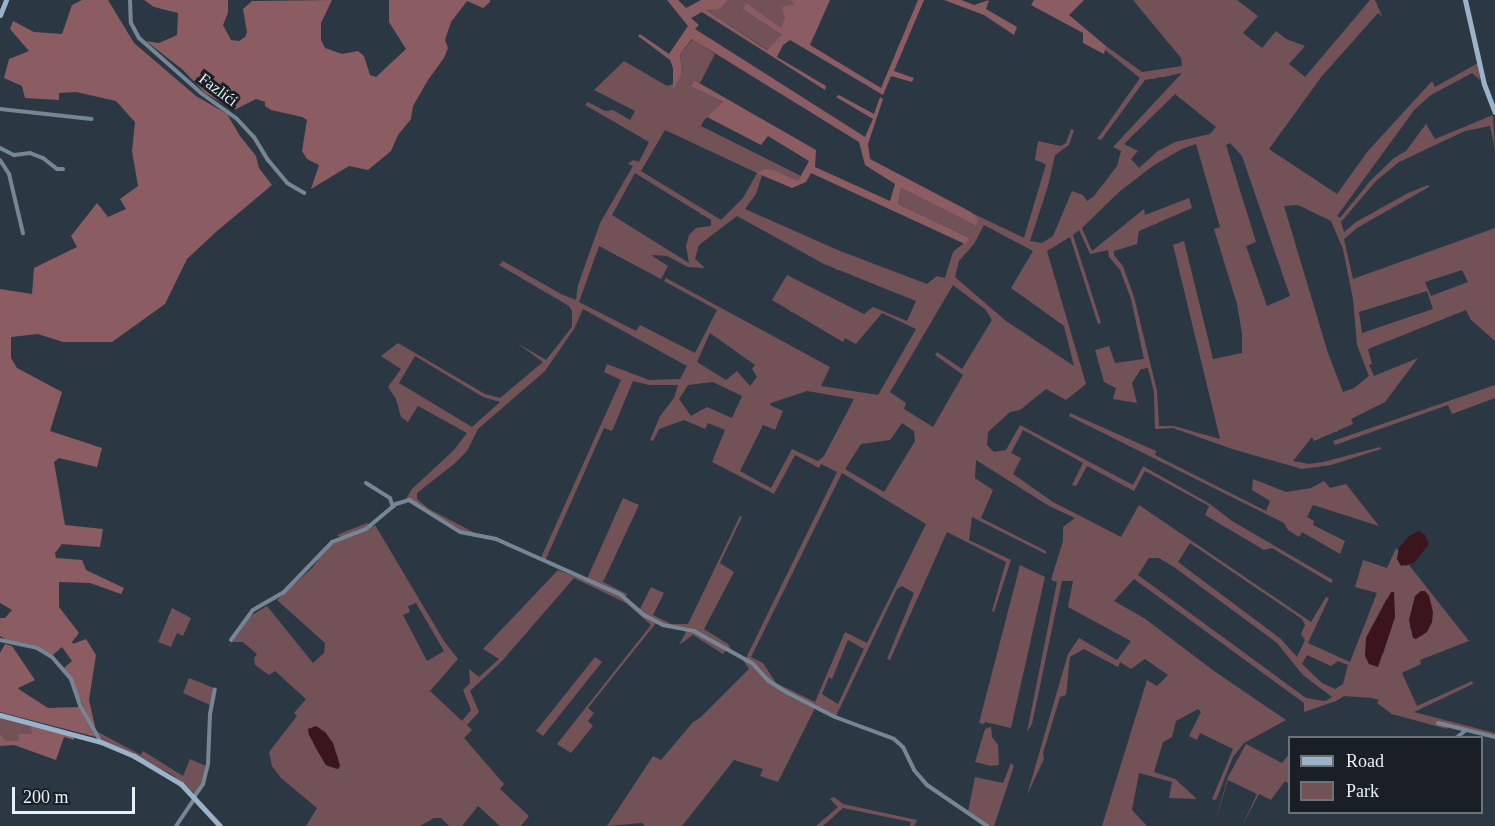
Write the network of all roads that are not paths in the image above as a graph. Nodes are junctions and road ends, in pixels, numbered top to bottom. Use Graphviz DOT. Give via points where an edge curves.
graph roads {
  1 [pos="6,0"];
  2 [pos="130,0"];
  3 [pos="1465,0"];
  4 [pos="0,15"];
  5 [pos="0,109"];
  6 [pos="1495,112"];
  7 [pos="91,119"];
  8 [pos="0,148"];
  9 [pos="0,160"];
  10 [pos="63,169"];
  11 [pos="304,193"];
  12 [pos="23,233"];
  13 [pos="366,483"];
  14 [pos="393,508"];
  15 [pos="0,640"];
  16 [pos="231,640"];
  17 [pos="215,689"];
  18 [pos="0,714"];
  19 [pos="1438,723"];
  20 [pos="1465,730"];
  21 [pos="1458,736"];
  22 [pos="1495,737"];
  23 [pos="101,742"];
  24 [pos="195,797"];
  25 [pos="176,826"];
  26 [pos="220,826"];
  27 [pos="987,826"];
  1 -- 4 [label="main road"];
  2 -- 11 [label="street, Fazlići" via="131,23 139,38 201,93 230,113 254,137 287,183"];
  3 -- 6 [label="main road" via="1484,84"];
  5 -- 7 [label="street"];
  8 -- 10 [label="street" via="14,154 30,153"];
  9 -- 12 [label="street" via="9,174"];
  13 -- 14 [label="street" via="390,498"];
  14 -- 16 [label="street" via="373,525 327,546 284,593 253,610"];
  14 -- 27 [label="street" via="399,502 413,501 460,532 496,538 621,595 663,625 684,627 701,635 756,666 786,692 835,717 894,739 927,785"];
  15 -- 23 [label="street" via="37,648 57,663 71,680"];
  17 -- 24 [label="street" via="206,775"];
  18 -- 23 [label="main road"];
  19 -- 20 [label="street"];
  20 -- 21 [label="street"];
  20 -- 22 [label="street"];
  23 -- 24 [label="main road" via="166,774"];
  24 -- 25 [label="street"];
  24 -- 26 [label="main road"];
}
